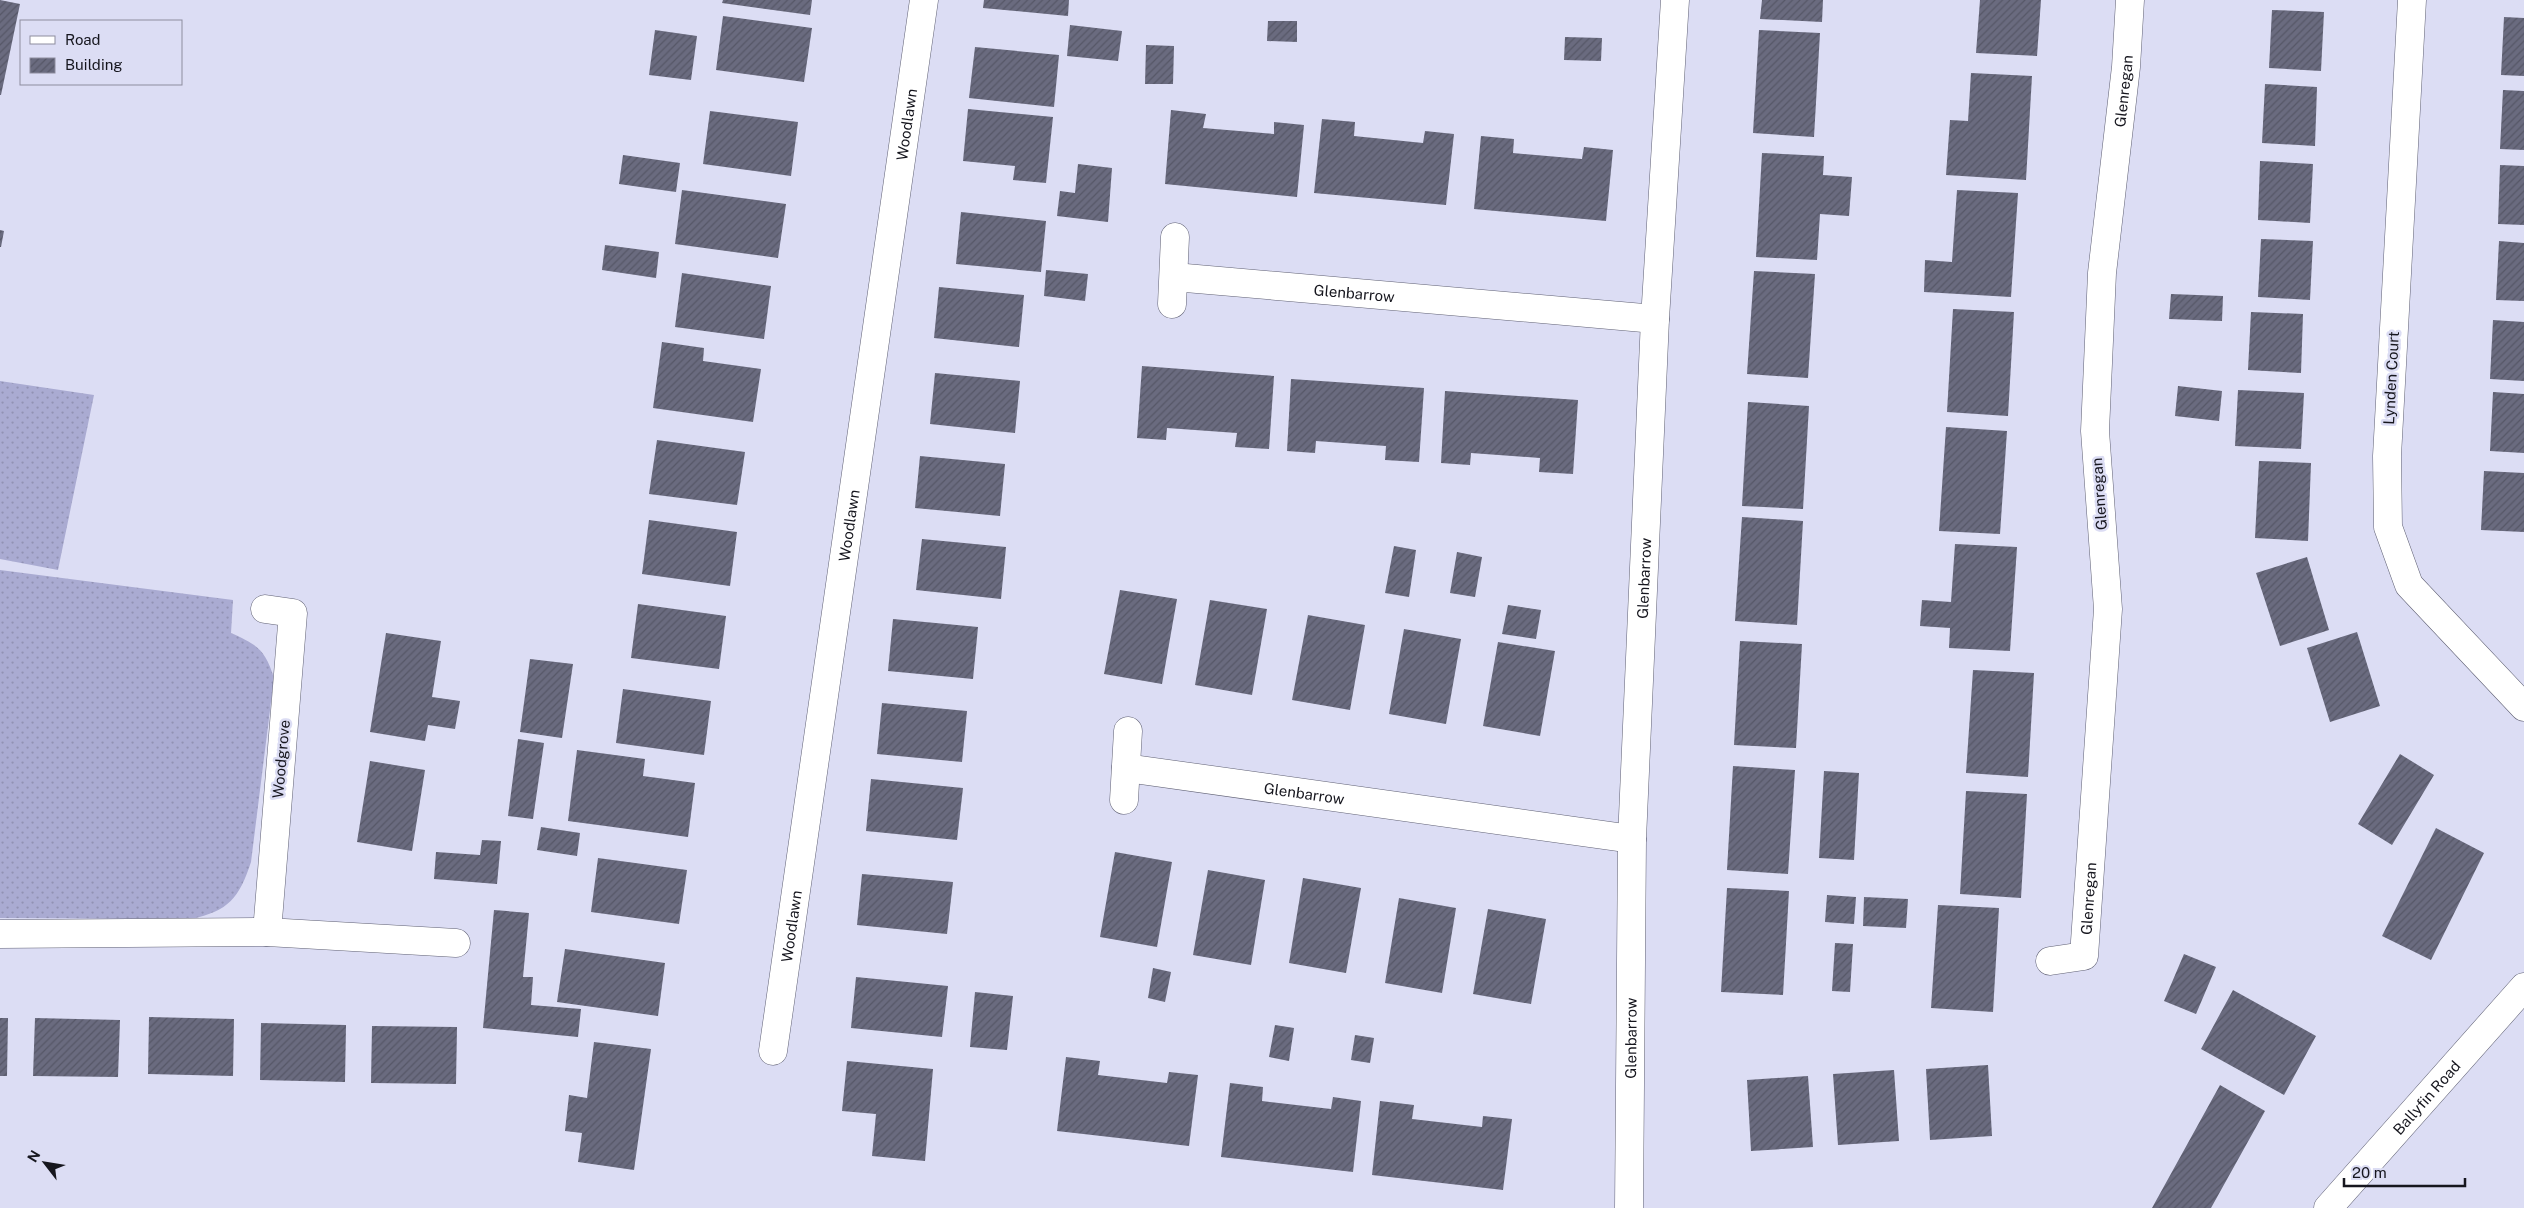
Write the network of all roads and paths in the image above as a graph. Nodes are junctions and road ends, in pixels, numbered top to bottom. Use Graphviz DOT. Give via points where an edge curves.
graph roads {
  1 [pos="924,0"];
  2 [pos="1675,0"];
  3 [pos="2130,0"];
  4 [pos="2412,0"];
  5 [pos="1176,237"];
  6 [pos="1174,277"];
  7 [pos="1172,304"];
  8 [pos="1655,318"];
  9 [pos="266,609"];
  10 [pos="2524,707"];
  11 [pos="1128,731"];
  12 [pos="1126,768"];
  13 [pos="1124,800"];
  14 [pos="1632,839"];
  15 [pos="267,932"];
  16 [pos="0,934"];
  17 [pos="456,942"];
  18 [pos="2050,961"];
  19 [pos="2524,987"];
  20 [pos="773,1050"];
  21 [pos="1629,1208"];
  22 [pos="2328,1208"];
  1 -- 20 [label="street, Woodlawn"];
  2 -- 8 [label="street, Glenbarrow"];
  3 -- 18 [label="street, Glenregan" via="2126,67 2102,273 2095,430 2108,609 2084,956"];
  4 -- 10 [label="street, Lynden Court" via="2387,456 2388,527 2409,585"];
  5 -- 6 [label="street"];
  6 -- 7 [label="street"];
  6 -- 8 [label="street, Glenbarrow"];
  8 -- 14 [label="street, Glenbarrow"];
  9 -- 15 [label="street, Woodgrove" via="292,613"];
  11 -- 12 [label="street"];
  12 -- 13 [label="street"];
  12 -- 14 [label="street, Glenbarrow"];
  14 -- 21 [label="street, Glenbarrow"];
  15 -- 16 [label="street"];
  15 -- 17 [label="street"];
  19 -- 22 [label="street, Ballyfin Road"];
}
